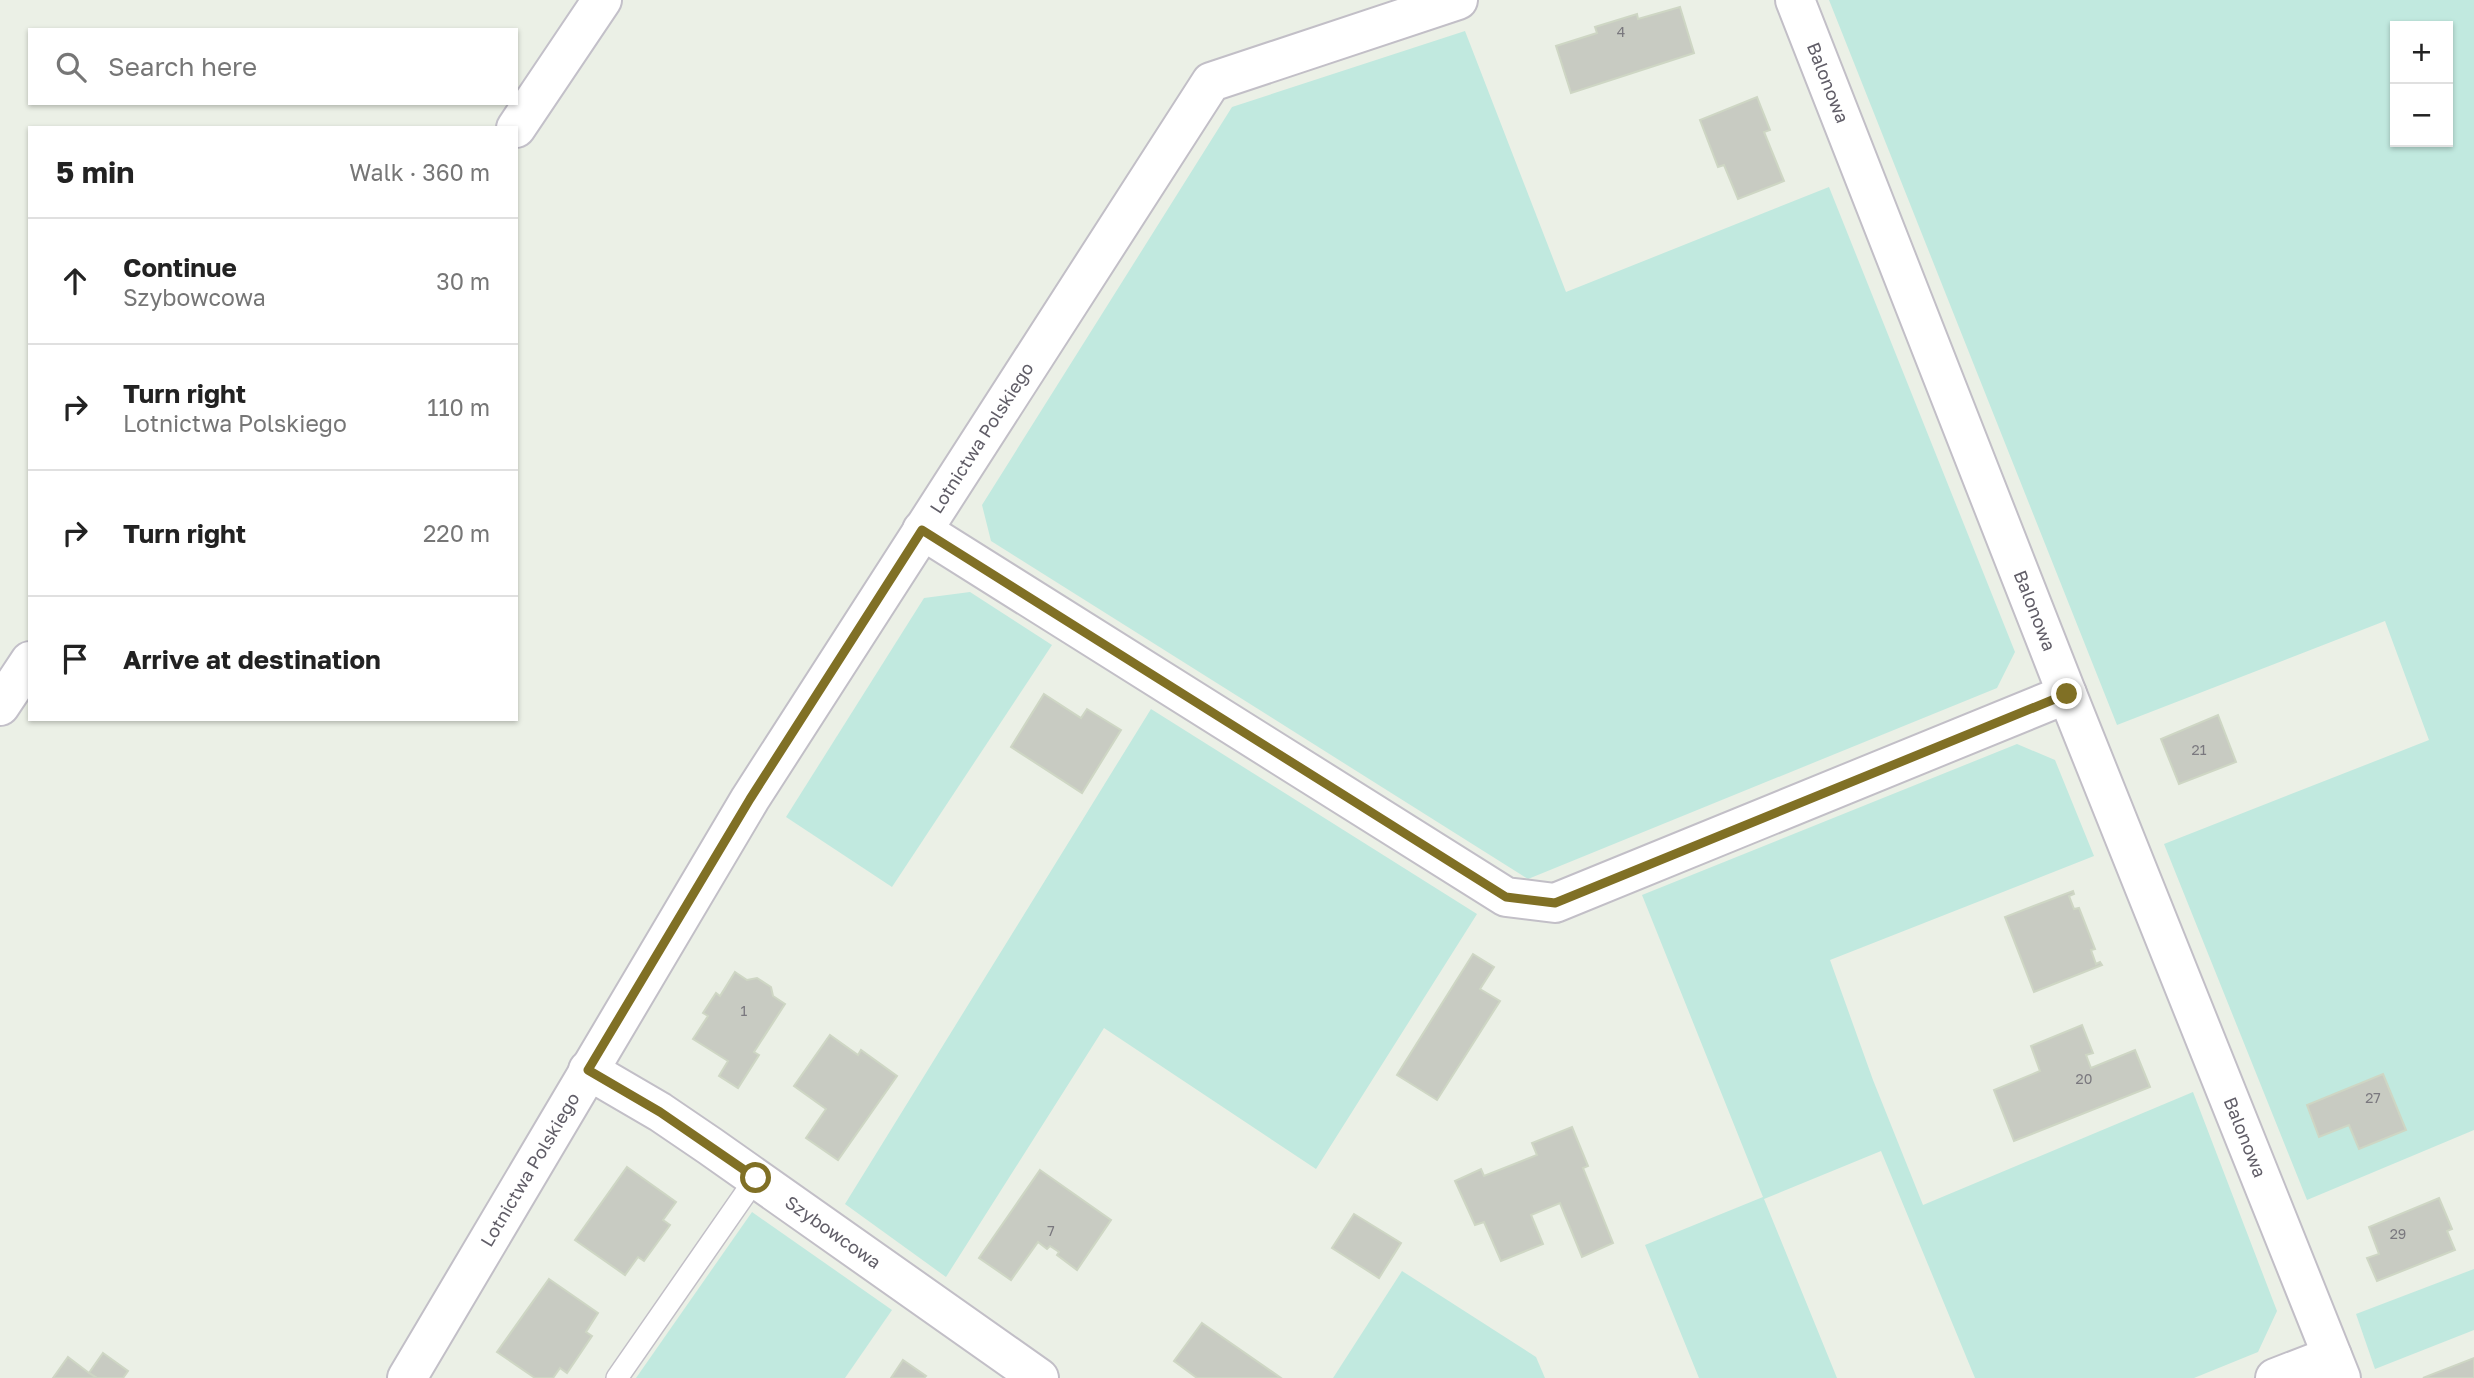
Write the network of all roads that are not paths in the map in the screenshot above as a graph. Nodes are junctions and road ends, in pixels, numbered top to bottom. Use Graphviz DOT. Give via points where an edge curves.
graph roads {
  1 [pos="602,0"];
  2 [pos="1458,0"];
  3 [pos="1795,0"];
  4 [pos="517,126"];
  5 [pos="922,530"];
  6 [pos="28,664"];
  7 [pos="2067,694"];
  8 [pos="0,706"];
  9 [pos="588,1070"];
  10 [pos="756,1178"];
  11 [pos="2337,1367"];
  12 [pos="407,1378"];
  13 [pos="617,1378"];
  14 [pos="1038,1378"];
  15 [pos="2275,1378"];
  1 -- 4 [label="street"];
  2 -- 5 [label="street, Lotnictwa Polskiego" via="1211,82"];
  3 -- 7 [label="street, Balonowa"];
  5 -- 7 [label="street" via="1506,897 1555,903"];
  5 -- 9 [label="street, Lotnictwa Polskiego" via="750,799"];
  6 -- 8 [label="street"];
  7 -- 11 [label="street, Balonowa"];
  9 -- 10 [label="street, Szybowcowa" via="660,1112"];
  9 -- 12 [label="street, Lotnictwa Polskiego"];
  10 -- 13 [label="lane"];
  10 -- 14 [label="street, Szybowcowa"];
  11 -- 15 [label="street"];
}
